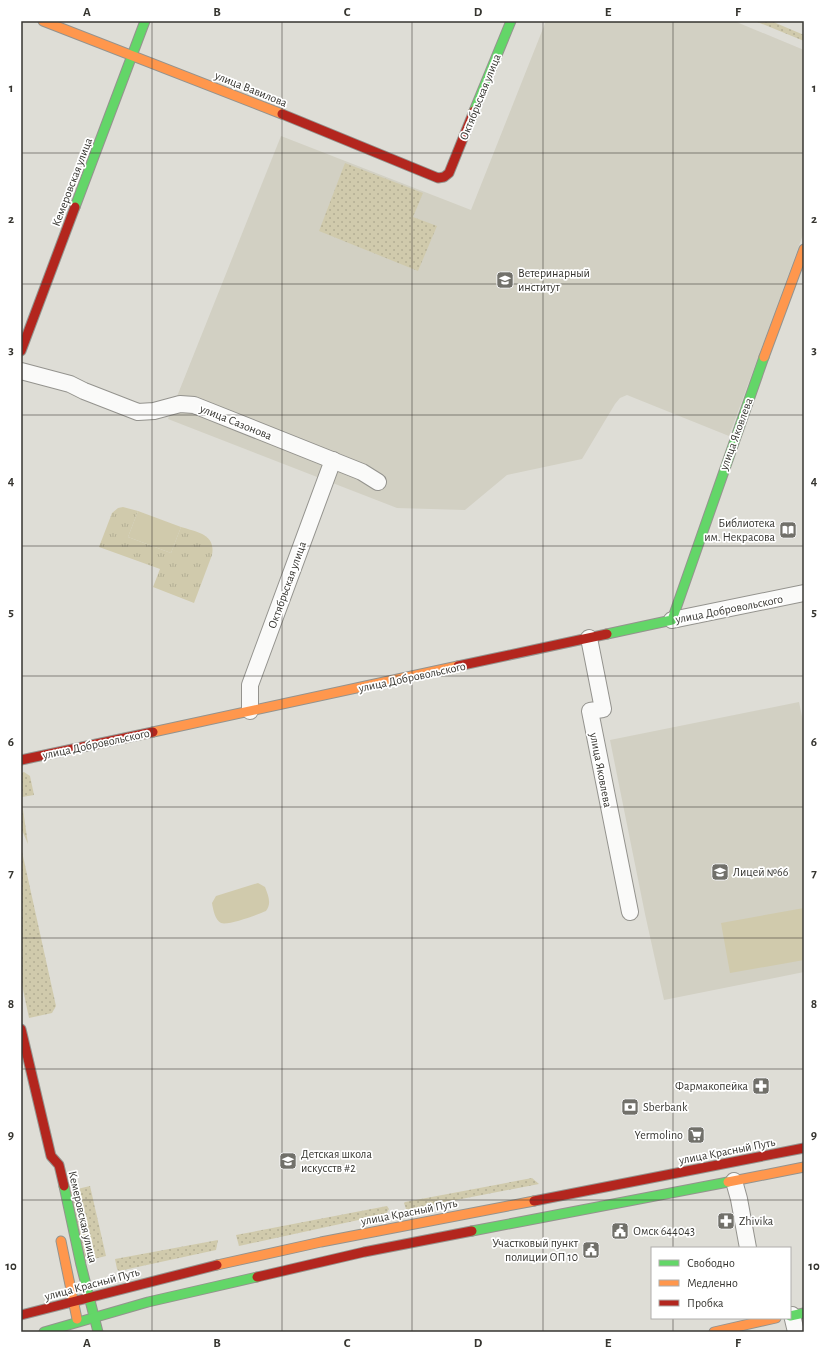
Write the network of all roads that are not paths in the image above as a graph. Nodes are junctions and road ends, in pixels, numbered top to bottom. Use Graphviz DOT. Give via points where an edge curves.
graph roads {
  1 [pos="43,21"];
  2 [pos="145,21"];
  3 [pos="511,21"];
  4 [pos="131,55"];
  5 [pos="449,173"];
  6 [pos="804,249"];
  7 [pos="21,351"];
  8 [pos="21,371"];
  9 [pos="332,460"];
  10 [pos="378,482"];
  11 [pos="804,593"];
  12 [pos="672,620"];
  13 [pos="589,638"];
  14 [pos="250,711"];
  15 [pos="21,760"];
  16 [pos="630,912"];
  17 [pos="21,1029"];
  18 [pos="804,1148"];
  19 [pos="727,1163"];
  20 [pos="804,1166"];
  21 [pos="734,1181"];
  22 [pos="58,1232"];
  23 [pos="748,1247"];
  24 [pos="90,1296"];
  25 [pos="73,1300"];
  26 [pos="21,1314"];
  27 [pos="795,1315"];
  28 [pos="95,1317"];
  29 [pos="768,1319"];
  30 [pos="78,1322"];
  31 [pos="44,1332"];
  32 [pos="80,1332"];
  33 [pos="98,1332"];
  34 [pos="714,1332"];
  35 [pos="796,1332"];
  1 -- 4 [label="main road, улица Вавилова"];
  2 -- 4 [label="main road, Кемеровская улица"];
  3 -- 5 [label="main road, Октябрьская улица"];
  4 -- 5 [label="main road, улица Вавилова" via="438,178"];
  4 -- 7 [label="main road, Кемеровская улица"];
  6 -- 12 [label="main road, улица Яковлева" via="770,337"];
  8 -- 9 [label="street, улица Сазонова" via="70,384 138,412 154,411 180,404 194,405"];
  9 -- 10 [label="street, улица Сазонова" via="362,472"];
  9 -- 14 [label="street, Октябрьская улица" via="250,685"];
  11 -- 12 [label="street, улица Добровольского"];
  12 -- 13 [label="main road, улица Добровольского"];
  13 -- 14 [label="main road, улица Добровольского"];
  13 -- 16 [label="street, улица Яковлева" via="603,709 590,711"];
  14 -- 15 [label="main road, улица Добровольского"];
  17 -- 24 [label="main road, Кемеровская улица" via="49,1160 59,1165"];
  18 -- 19 [label="main road, улица Красный Путь"];
  19 -- 21 [label="main road"];
  19 -- 24 [label="main road, улица Красный Путь" via="321,1242"];
  20 -- 21 [label="main road"];
  21 -- 23 [label="street"];
  21 -- 28 [label="main road" via="364,1252 148,1302"];
  22 -- 25 [label="main road"];
  24 -- 25 [label="main road, улица Красный Путь"];
  24 -- 28 [label="main road, Кемеровская улица"];
  25 -- 26 [label="main road, улица Красный Путь"];
  25 -- 30 [label="main road"];
  27 -- 35 [label="street"];
  28 -- 30 [label="main road"];
  28 -- 33 [label="main road, Кемеровская улица"];
  29 -- 34 [label="main road"];
  30 -- 31 [label="main road"];
  30 -- 32 [label="main road"];
}
